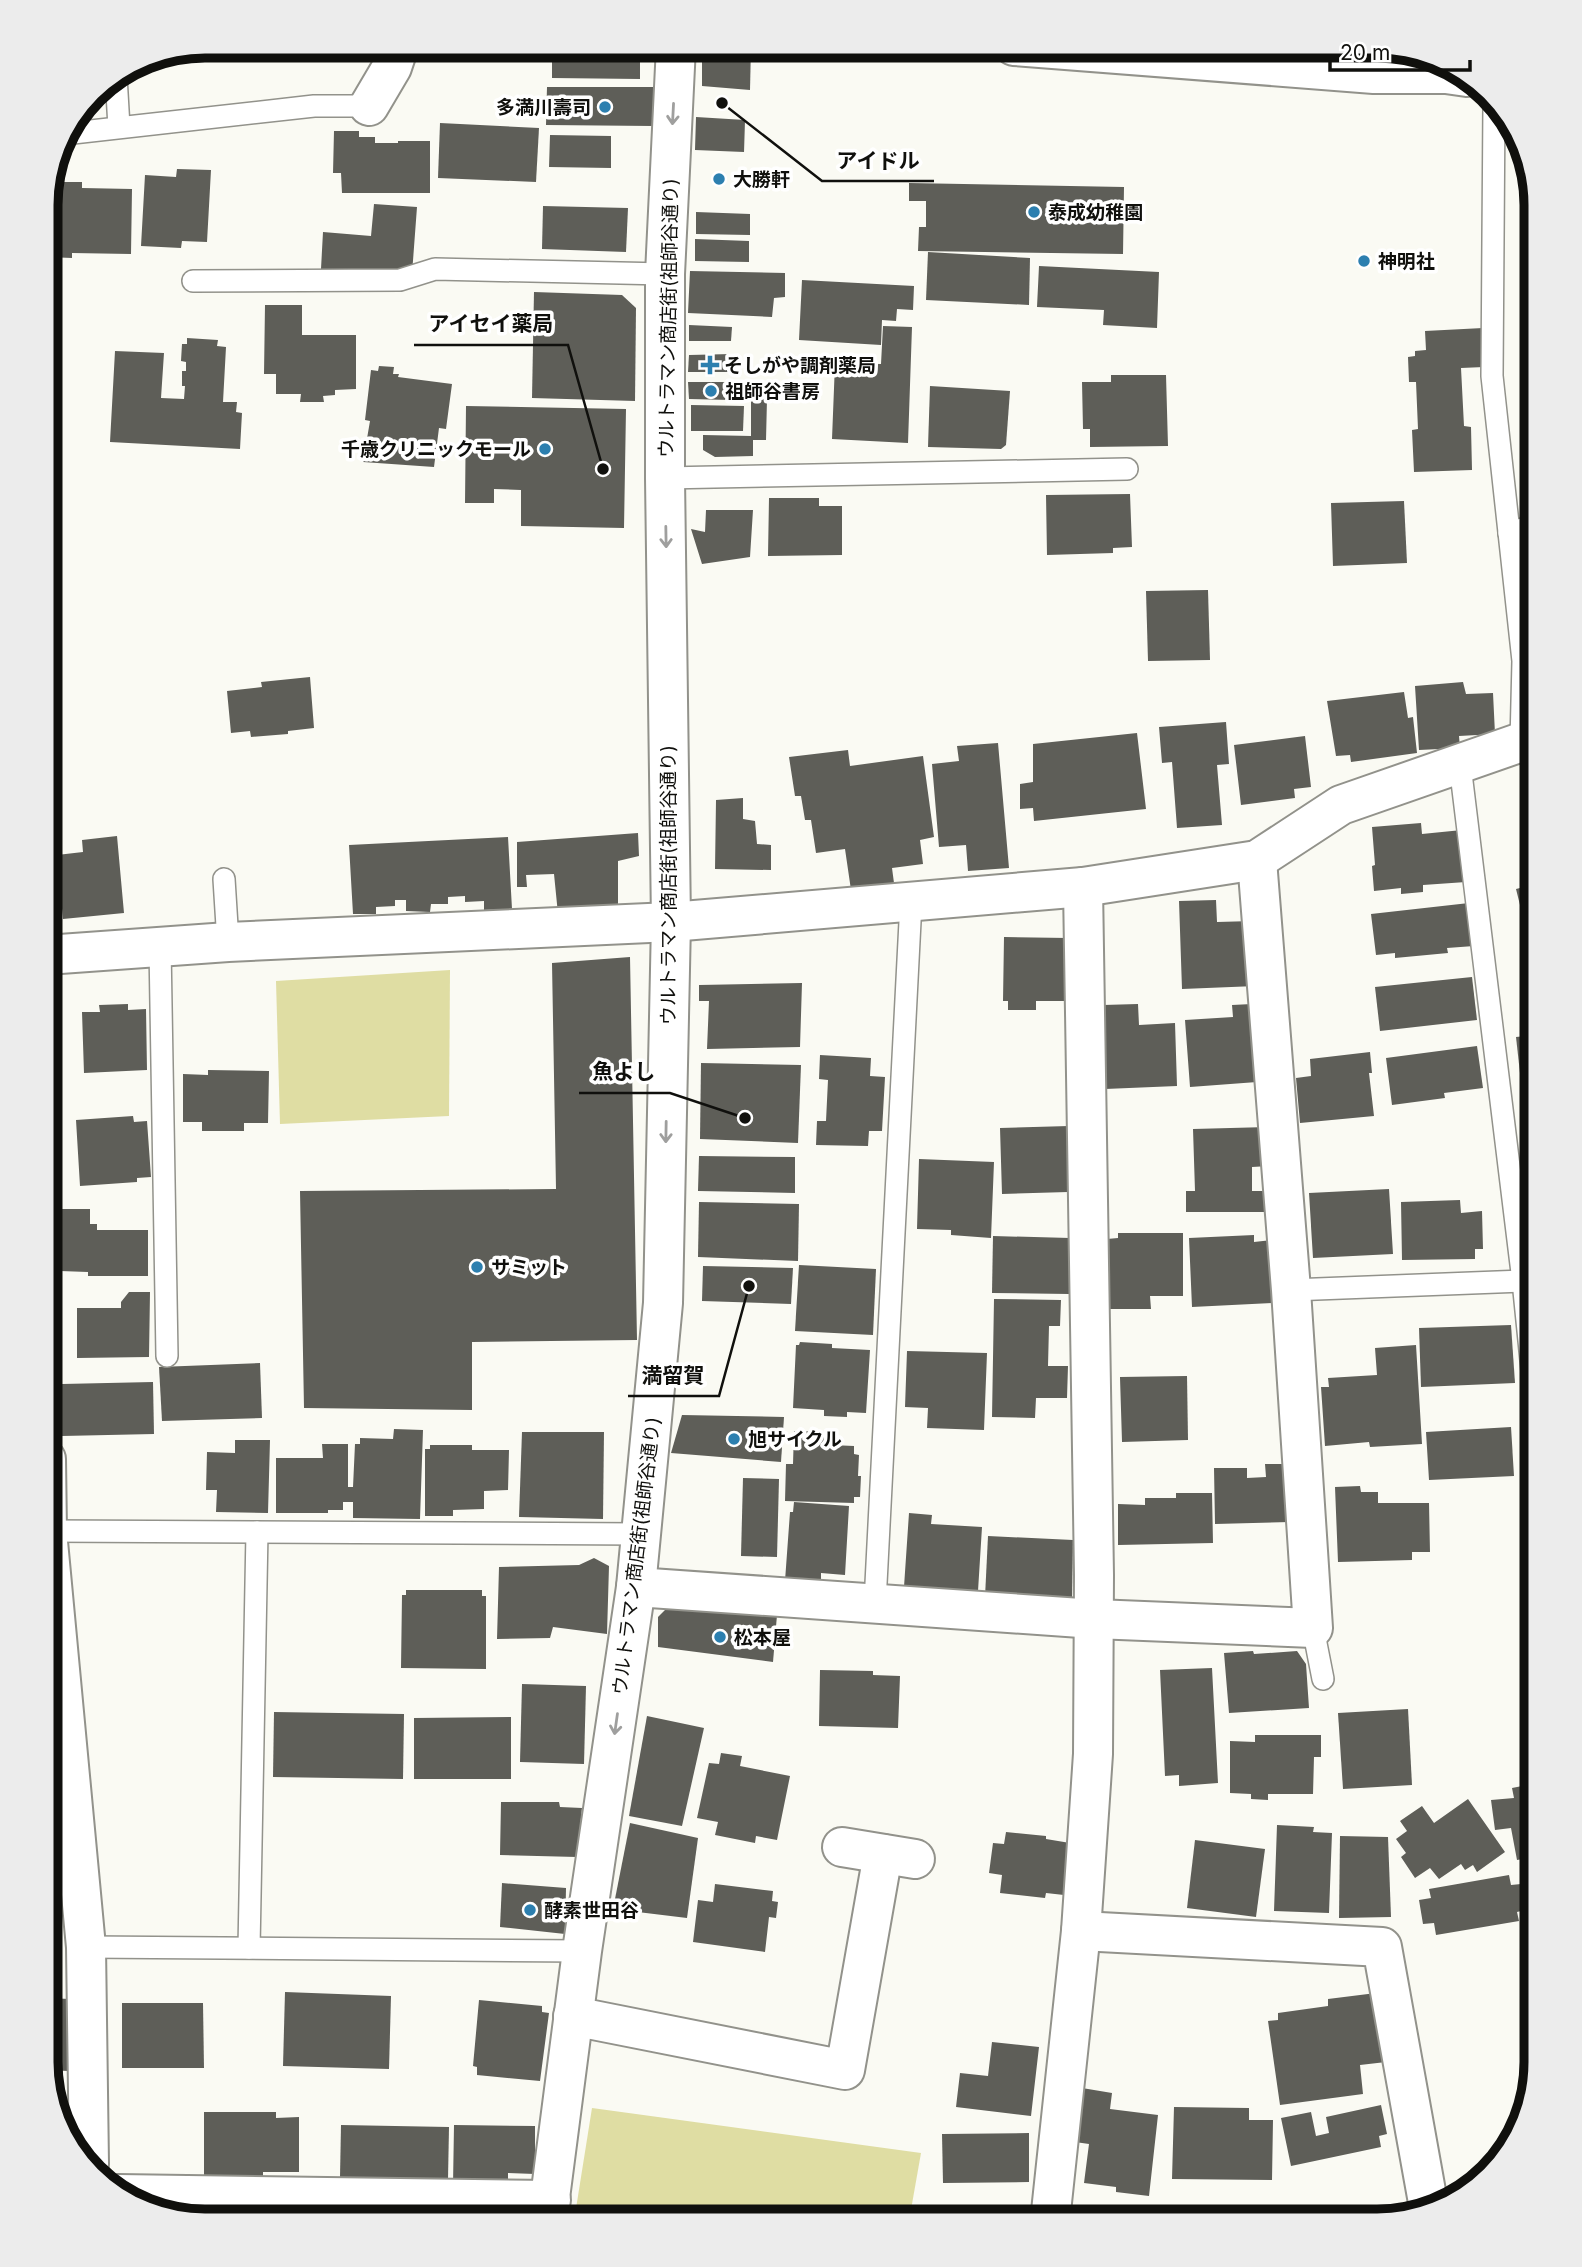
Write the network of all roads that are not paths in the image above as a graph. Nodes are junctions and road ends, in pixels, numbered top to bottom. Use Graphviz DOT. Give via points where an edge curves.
graph roads {
  1 [pos="395,58"];
  2 [pos="675,58"];
  3 [pos="1168,58"];
  4 [pos="1440,72"];
  5 [pos="117,87"];
  6 [pos="369,106"];
  7 [pos="1494,115"];
  8 [pos="119,127"];
  9 [pos="77,132"];
  10 [pos="665,274"];
  11 [pos="193,281"];
  12 [pos="1127,469"];
  13 [pos="665,478"];
  14 [pos="1524,529"];
  15 [pos="1509,533"];
  16 [pos="1524,661"];
  17 [pos="1524,742"];
  18 [pos="1460,765"];
  19 [pos="1257,860"];
  20 [pos="224,879"];
  21 [pos="1083,887"];
  22 [pos="911,902"];
  23 [pos="671,922"];
  24 [pos="228,942"];
  25 [pos="160,947"];
  26 [pos="58,954"];
  27 [pos="1523,1281"];
  28 [pos="1291,1290"];
  29 [pos="1524,1291"];
  30 [pos="167,1356"];
  31 [pos="58,1531"];
  32 [pos="257,1532"];
  33 [pos="642,1534"];
  34 [pos="636,1587"];
  35 [pos="875,1603"];
  36 [pos="1095,1619"];
  37 [pos="1313,1628"];
  38 [pos="58,1648"];
  39 [pos="1323,1679"];
  40 [pos="842,1847"];
  41 [pos="1081,1931"];
  42 [pos="86,1947"];
  43 [pos="249,1948"];
  44 [pos="582,1951"];
  45 [pos="573,2016"];
  46 [pos="89,2153"];
  47 [pos="139,2194"];
  48 [pos="1428,2200"];
  49 [pos="501,2209"];
  50 [pos="549,2209"];
  51 [pos="1050,2209"];
  1 -- 6 [label="street"];
  2 -- 10 [label="street, ウルトラマン商店街(祖師谷通り), one-way"];
  3 -- 4 [label="street" via="1374,74"];
  5 -- 8 [label="lane"];
  6 -- 8 [label="lane" via="314,106"];
  7 -- 15 [label="lane" via="1492,376"];
  8 -- 9 [label="lane"];
  10 -- 11 [label="lane" via="435,269 400,280"];
  10 -- 13 [label="street, ウルトラマン商店街(祖師谷通り)"];
  12 -- 13 [label="lane"];
  13 -- 23 [label="street, ウルトラマン商店街(祖師谷通り), one-way"];
  14 -- 15 [label="lane"];
  15 -- 16 [label="lane"];
  17 -- 18 [label="street"];
  18 -- 19 [label="street" via="1341,805"];
  18 -- 27 [label="lane"];
  19 -- 21 [label="street"];
  19 -- 28 [label="street"];
  20 -- 24 [label="lane"];
  21 -- 22 [label="street"];
  21 -- 36 [label="street"];
  22 -- 23 [label="street"];
  22 -- 35 [label="lane"];
  23 -- 24 [label="street"];
  23 -- 33 [label="street, ウルトラマン商店街(祖師谷通り), one-way" via="663,1303"];
  24 -- 25 [label="street"];
  25 -- 26 [label="street"];
  25 -- 30 [label="lane"];
  27 -- 28 [label="lane"];
  27 -- 29 [label="lane"];
  28 -- 37 [label="street"];
  31 -- 32 [label="lane"];
  32 -- 33 [label="lane"];
  32 -- 43 [label="lane"];
  33 -- 34 [label="street, ウルトラマン商店街(祖師谷通り)"];
  34 -- 35 [label="street"];
  34 -- 44 [label="street, ウルトラマン商店街(祖師谷通り), one-way"];
  35 -- 36 [label="street"];
  36 -- 37 [label="street"];
  36 -- 41 [label="street" via="1093,1754"];
  37 -- 39 [label="lane"];
  38 -- 42 [label="street"];
  40 -- 45 [label="street" via="899,1857 845,2070"];
  41 -- 48 [label="street" via="1382,1947"];
  41 -- 51 [label="street"];
  42 -- 43 [label="lane"];
  42 -- 46 [label="street"];
  43 -- 44 [label="lane"];
  44 -- 45 [label="street, ウルトラマン商店街(祖師谷通り)"];
  45 -- 50 [label="street, ウルトラマン商店街(祖師谷通り)"];
  47 -- 49 [label="street"];
}
